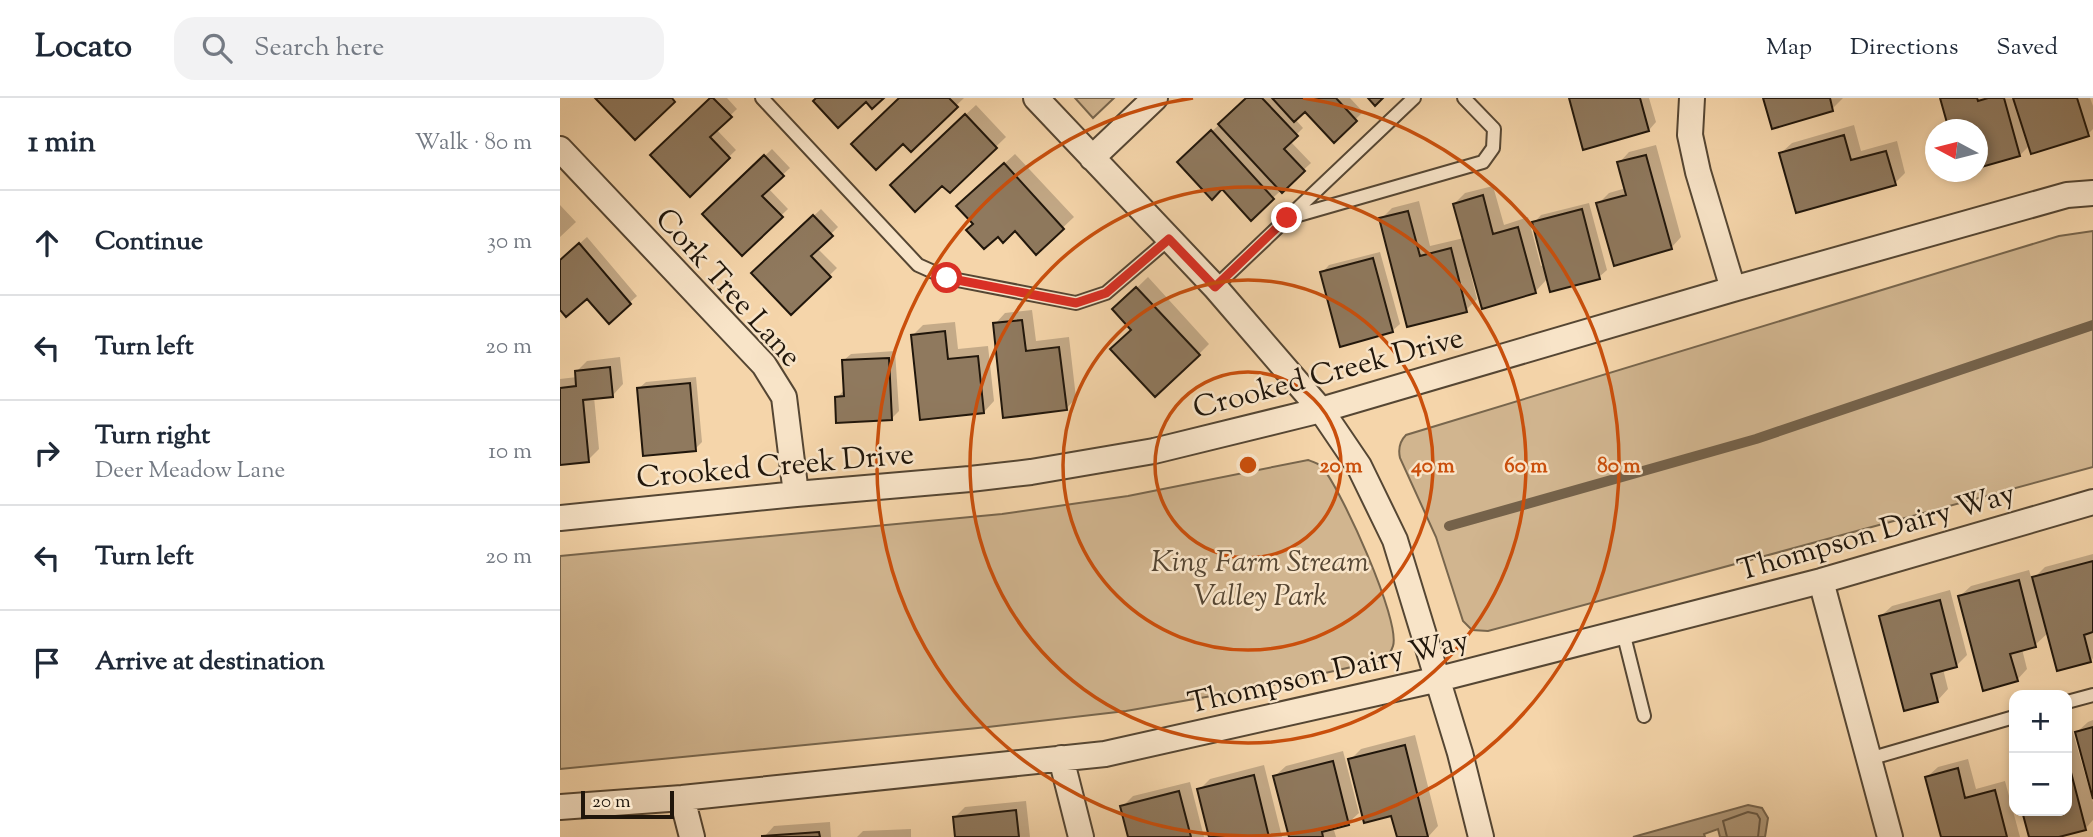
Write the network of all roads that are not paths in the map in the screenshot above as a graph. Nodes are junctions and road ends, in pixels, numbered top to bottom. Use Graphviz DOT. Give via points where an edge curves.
graph roads {
  1 [pos="762,98"];
  2 [pos="1035,98"];
  3 [pos="1155,98"];
  4 [pos="1413,98"];
  5 [pos="1464,98"];
  6 [pos="1692,98"];
  7 [pos="560,149"];
  8 [pos="1092,158"];
  9 [pos="2093,193"];
  10 [pos="1287,218"];
  11 [pos="1169,239"];
  12 [pos="1215,287"];
  13 [pos="1733,289"];
  14 [pos="1321,410"];
  15 [pos="796,494"];
  16 [pos="2093,502"];
  17 [pos="560,518"];
  18 [pos="1821,581"];
  19 [pos="1623,632"];
  20 [pos="1439,679"];
  21 [pos="2093,695"];
  22 [pos="2072,701"];
  23 [pos="1644,716"];
  24 [pos="2009,718"];
  25 [pos="1061,758"];
  26 [pos="1869,759"];
  27 [pos="682,797"];
  28 [pos="560,807"];
  29 [pos="692,837"];
  30 [pos="1081,837"];
  31 [pos="1481,837"];
  32 [pos="1890,837"];
  1 -- 11 [label="lane" via="918,265 947,278 1076,303 1106,293"];
  2 -- 8 [label="street"];
  3 -- 8 [label="street"];
  4 -- 10 [label="lane"];
  5 -- 10 [label="lane" via="1494,129 1493,148 1483,162"];
  6 -- 13 [label="street" via="1690,135"];
  7 -- 15 [label="street, Cork Tree Lane" via="764,365 784,397"];
  8 -- 11 [label="street"];
  9 -- 13 [label="street, Crooked Creek Drive" via="2067,195"];
  10 -- 12 [label="lane"];
  11 -- 12 [label="street"];
  12 -- 14 [label="street"];
  13 -- 14 [label="street, Crooked Creek Drive"];
  14 -- 15 [label="street, Crooked Creek Drive" via="1154,451 1031,472"];
  14 -- 20 [label="street" via="1359,466 1395,540"];
  15 -- 17 [label="street, Crooked Creek Drive"];
  16 -- 18 [label="street, Thompson Dairy Way"];
  18 -- 19 [label="street, Thompson Dairy Way"];
  18 -- 26 [label="street"];
  19 -- 20 [label="street, Thompson Dairy Way"];
  19 -- 23 [label="lane"];
  20 -- 25 [label="street, Thompson Dairy Way" via="1105,754"];
  20 -- 31 [label="street"];
  21 -- 22 [label="lane"];
  24 -- 26 [label="lane"];
  25 -- 27 [label="street, Thompson Dairy Way"];
  25 -- 30 [label="street"];
  26 -- 32 [label="street"];
  27 -- 28 [label="street, Thompson Dairy Way"];
  27 -- 29 [label="street"];
}
